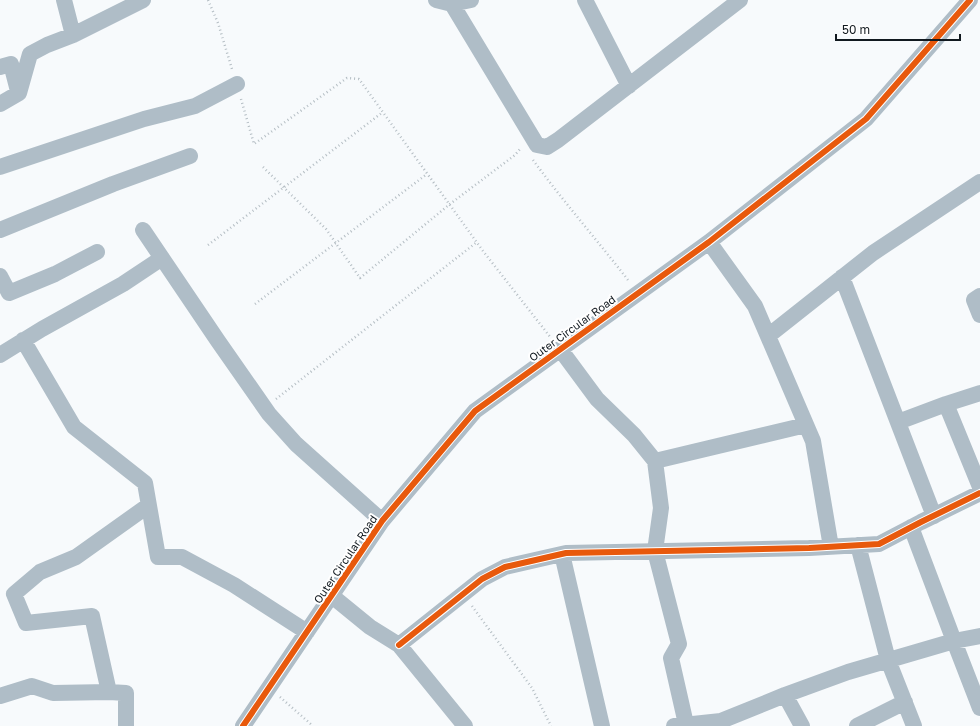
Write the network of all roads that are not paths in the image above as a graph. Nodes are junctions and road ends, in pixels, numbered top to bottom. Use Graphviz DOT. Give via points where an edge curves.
graph roads {
  1 [pos="64,0"];
  2 [pos="436,0"];
  3 [pos="471,0"];
  4 [pos="585,0"];
  5 [pos="740,0"];
  6 [pos="970,0"];
  7 [pos="136,2"];
  8 [pos="452,4"];
  9 [pos="73,35"];
  10 [pos="0,67"];
  11 [pos="237,84"];
  12 [pos="629,86"];
  13 [pos="19,93"];
  14 [pos="0,104"];
  15 [pos="190,156"];
  16 [pos="0,167"];
  17 [pos="980,182"];
  18 [pos="0,230"];
  19 [pos="143,230"];
  20 [pos="709,242"];
  21 [pos="97,252"];
  22 [pos="162,258"];
  23 [pos="0,276"];
  24 [pos="842,277"];
  25 [pos="980,296"];
  26 [pos="980,315"];
  27 [pos="768,336"];
  28 [pos="23,340"];
  29 [pos="560,349"];
  30 [pos="0,355"];
  31 [pos="980,394"];
  32 [pos="946,404"];
  33 [pos="898,422"];
  34 [pos="806,425"];
  35 [pos="655,461"];
  36 [pos="980,487"];
  37 [pos="980,493"];
  38 [pos="148,505"];
  39 [pos="934,516"];
  40 [pos="382,521"];
  41 [pos="911,527"];
  42 [pos="858,545"];
  43 [pos="831,547"];
  44 [pos="655,551"];
  45 [pos="562,554"];
  46 [pos="332,596"];
  47 [pos="307,632"];
  48 [pos="980,636"];
  49 [pos="954,641"];
  50 [pos="399,645"];
  51 [pos="888,660"];
  52 [pos="109,692"];
  53 [pos="1,694"];
  54 [pos="785,695"];
  55 [pos="905,702"];
  56 [pos="980,708"];
  57 [pos="680,725"];
  58 [pos="126,726"];
  59 [pos="243,726"];
  60 [pos="465,726"];
  61 [pos="602,726"];
  62 [pos="802,726"];
  63 [pos="857,726"];
  64 [pos="914,726"];
  1 -- 9 [label="street"];
  2 -- 8 [label="street"];
  3 -- 8 [label="street"];
  4 -- 12 [label="street"];
  5 -- 12 [label="street"];
  6 -- 20 [label="street, Outer Circular Road" via="866,119"];
  7 -- 9 [label="street"];
  8 -- 12 [label="street" via="537,145 547,147 558,140"];
  9 -- 13 [label="street" via="30,54"];
  10 -- 13 [label="street" via="12,64"];
  11 -- 16 [label="street" via="195,106 137,121"];
  13 -- 14 [label="street"];
  15 -- 18 [label="street"];
  17 -- 24 [label="street" via="873,253"];
  19 -- 22 [label="street"];
  20 -- 27 [label="street" via="755,306"];
  20 -- 29 [label="street, Outer Circular Road"];
  21 -- 23 [label="street" via="10,293"];
  22 -- 28 [label="street" via="124,284"];
  22 -- 40 [label="street" via="265,408 296,444"];
  24 -- 27 [label="street"];
  24 -- 33 [label="street"];
  25 -- 26 [label="street" via="974,300"];
  27 -- 34 [label="street"];
  28 -- 30 [label="street"];
  28 -- 38 [label="street" via="74,427 145,483"];
  29 -- 35 [label="street" via="597,399 634,435"];
  29 -- 40 [label="street, Outer Circular Road" via="475,411"];
  31 -- 32 [label="street"];
  32 -- 33 [label="street"];
  32 -- 36 [label="street"];
  33 -- 39 [label="street"];
  34 -- 35 [label="street"];
  34 -- 43 [label="street" via="813,441"];
  35 -- 44 [label="street" via="661,508"];
  37 -- 39 [label="street"];
  38 -- 47 [label="street" via="158,557 182,557 234,585"];
  38 -- 52 [label="street" via="76,557 40,572 14,594 26,623 92,616"];
  39 -- 41 [label="street"];
  40 -- 46 [label="street, Outer Circular Road"];
  41 -- 42 [label="street" via="879,544"];
  41 -- 49 [label="street"];
  42 -- 43 [label="street"];
  42 -- 51 [label="street"];
  43 -- 44 [label="street"];
  44 -- 45 [label="street"];
  44 -- 57 [label="street" via="679,644 671,658"];
  45 -- 50 [label="street" via="505,567 482,579"];
  45 -- 61 [label="street"];
  46 -- 47 [label="street, Outer Circular Road"];
  46 -- 50 [label="street" via="370,627"];
  47 -- 59 [label="street, Outer Circular Road"];
  48 -- 49 [label="street"];
  49 -- 51 [label="street"];
  49 -- 56 [label="street"];
  50 -- 60 [label="street"];
  51 -- 54 [label="street"];
  51 -- 55 [label="street"];
  52 -- 53 [label="street" via="53,693 32,686"];
  52 -- 58 [label="street" via="126,693"];
  54 -- 57 [label="street" via="721,721"];
  54 -- 62 [label="street"];
  55 -- 63 [label="street"];
  55 -- 64 [label="street"];
}
